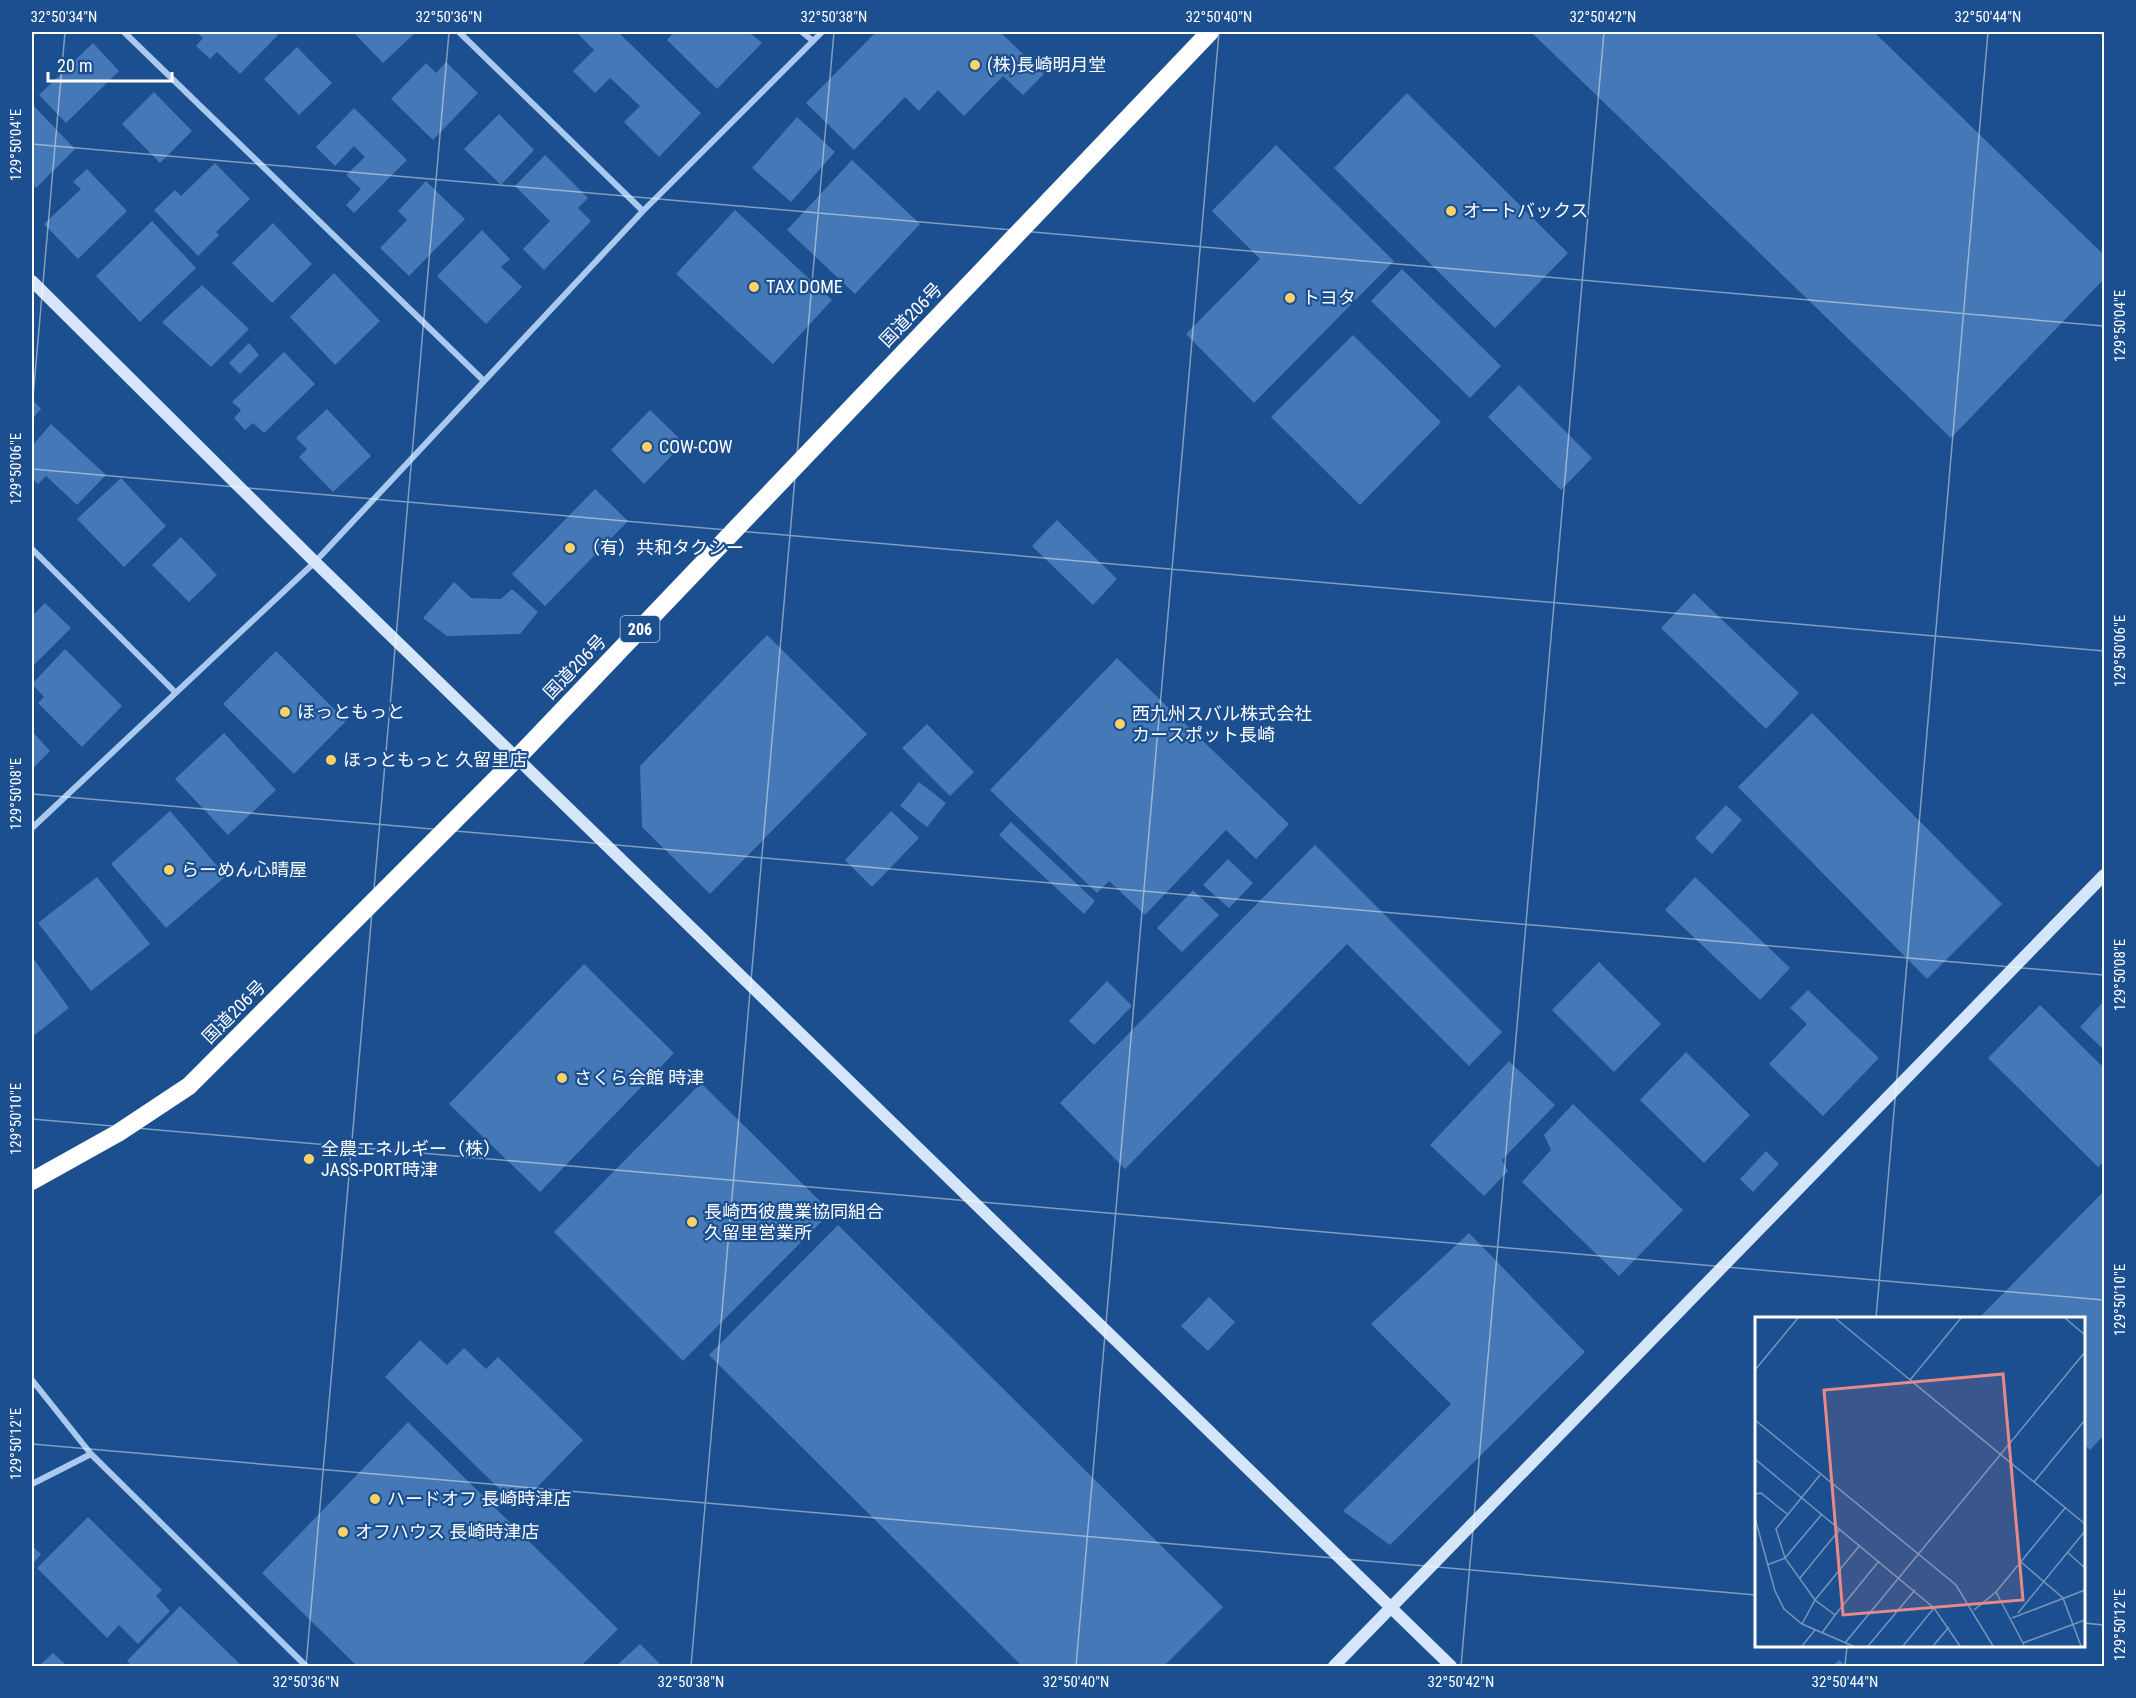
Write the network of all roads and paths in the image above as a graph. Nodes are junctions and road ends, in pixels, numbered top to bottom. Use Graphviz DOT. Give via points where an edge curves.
graph roads {
  1 [pos="124,32"];
  2 [pos="459,32"];
  3 [pos="802,32"];
  4 [pos="822,32"];
  5 [pos="1210,32"];
  6 [pos="813,41"];
  7 [pos="643,211"];
  8 [pos="32,281"];
  9 [pos="484,381"];
  10 [pos="32,549"];
  11 [pos="315,562"];
  12 [pos="175,692"];
  13 [pos="517,758"];
  14 [pos="32,828"];
  15 [pos="2104,875"];
  16 [pos="32,1181"];
  17 [pos="32,1380"];
  18 [pos="91,1454"];
  19 [pos="32,1484"];
  20 [pos="1392,1608"];
  21 [pos="306,1666"];
  22 [pos="1334,1666"];
  23 [pos="1451,1666"];
  1 -- 9 [label="street"];
  2 -- 7 [label="street"];
  3 -- 6 [label="street"];
  4 -- 6 [label="street"];
  5 -- 13 [label="highway, 国道206号 / 206"];
  6 -- 7 [label="street"];
  7 -- 9 [label="street"];
  8 -- 11 [label="street"];
  9 -- 11 [label="street"];
  10 -- 12 [label="street"];
  11 -- 12 [label="street"];
  11 -- 13 [label="street"];
  12 -- 14 [label="street"];
  13 -- 16 [label="highway, 国道206号 / 206" via="189,1086 118,1133"];
  13 -- 20 [label="street"];
  15 -- 20 [label="street"];
  17 -- 18 [label="street"];
  18 -- 19 [label="street"];
  18 -- 21 [label="street"];
  20 -- 22 [label="street"];
  20 -- 23 [label="street"];
}
